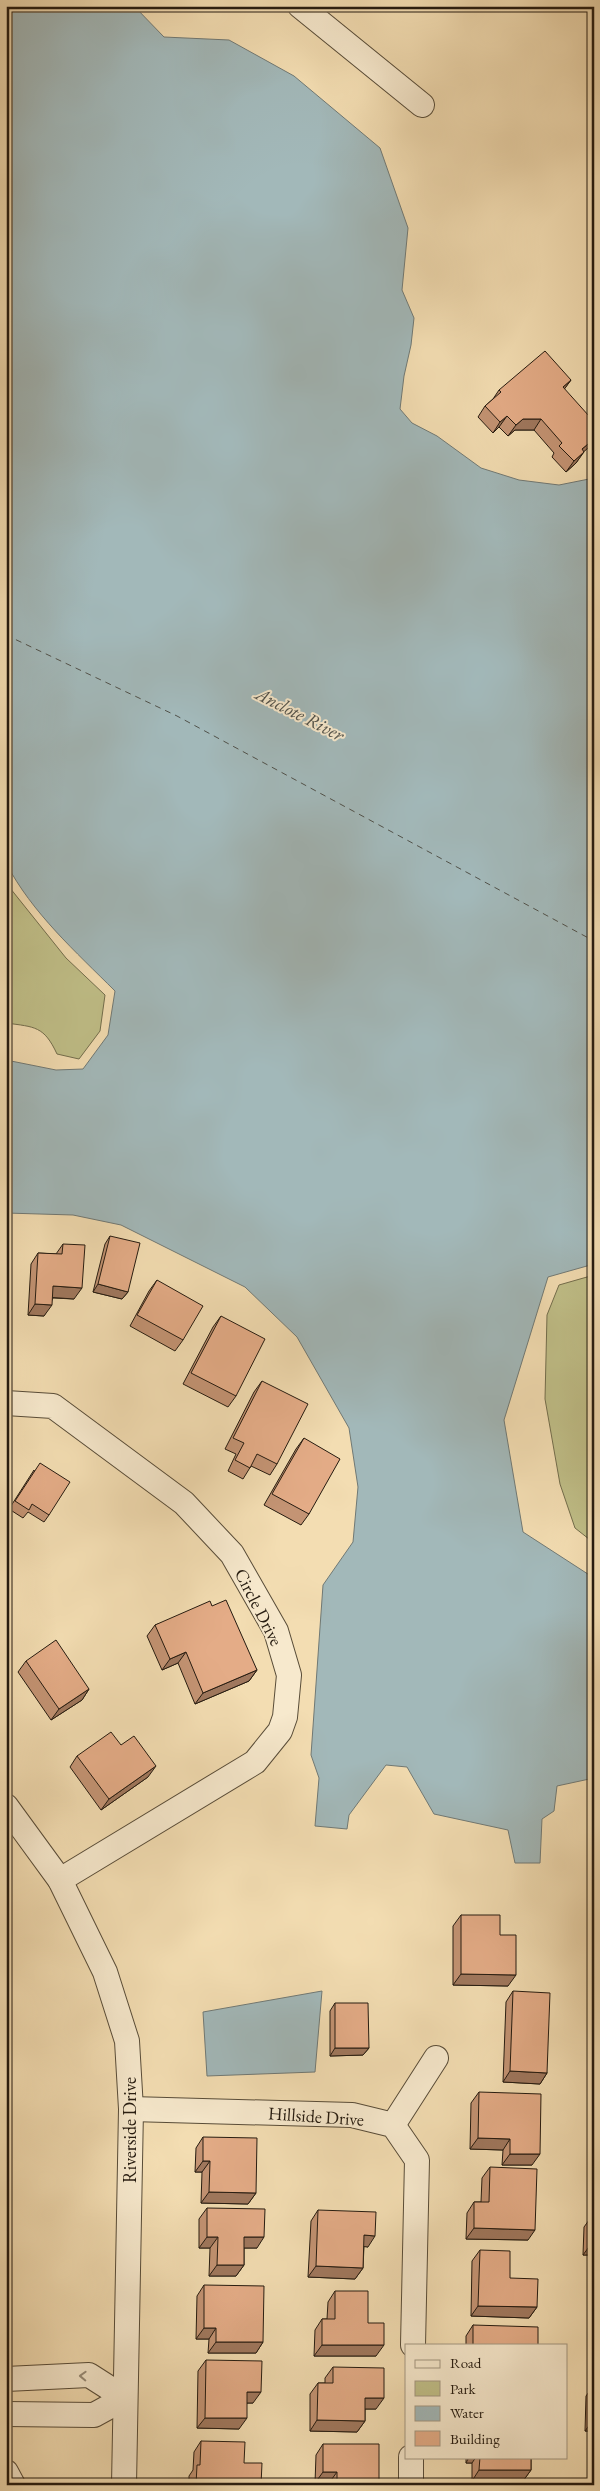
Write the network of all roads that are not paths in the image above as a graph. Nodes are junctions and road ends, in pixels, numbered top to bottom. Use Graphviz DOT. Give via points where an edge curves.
graph roads {
  1 [pos="300,6"];
  2 [pos="422,105"];
  3 [pos="6,1403"];
  4 [pos="6,1806"];
  5 [pos="60,1880"];
  6 [pos="436,2058"];
  7 [pos="131,2109"];
  8 [pos="394,2125"];
  9 [pos="413,2344"];
  10 [pos="6,2379"];
  11 [pos="126,2398"];
  12 [pos="6,2414"];
  13 [pos="412,2458"];
  14 [pos="6,2472"];
  15 [pos="12,2485"];
  16 [pos="124,2485"];
  17 [pos="411,2485"];
  1 -- 2 [label="street"];
  3 -- 5 [label="street, Circle Drive" via="53,1406 184,1503 232,1554 276,1631 289,1675 285,1717 280,1732 255,1762"];
  4 -- 5 [label="street, Riverside Drive"];
  5 -- 7 [label="street, Riverside Drive" via="105,1972 127,2041"];
  6 -- 8 [label="street"];
  7 -- 8 [label="street, Hillside Drive" via="352,2115"];
  7 -- 11 [label="street, Riverside Drive"];
  8 -- 9 [label="street" via="416,2160"];
  11 -- 10 [label="street, one-way" via="90,2375"];
  11 -- 12 [label="street" via="94,2415"];
  11 -- 16 [label="street, Riverside Drive"];
  13 -- 17 [label="street"];
  14 -- 15 [label="street"];
}
